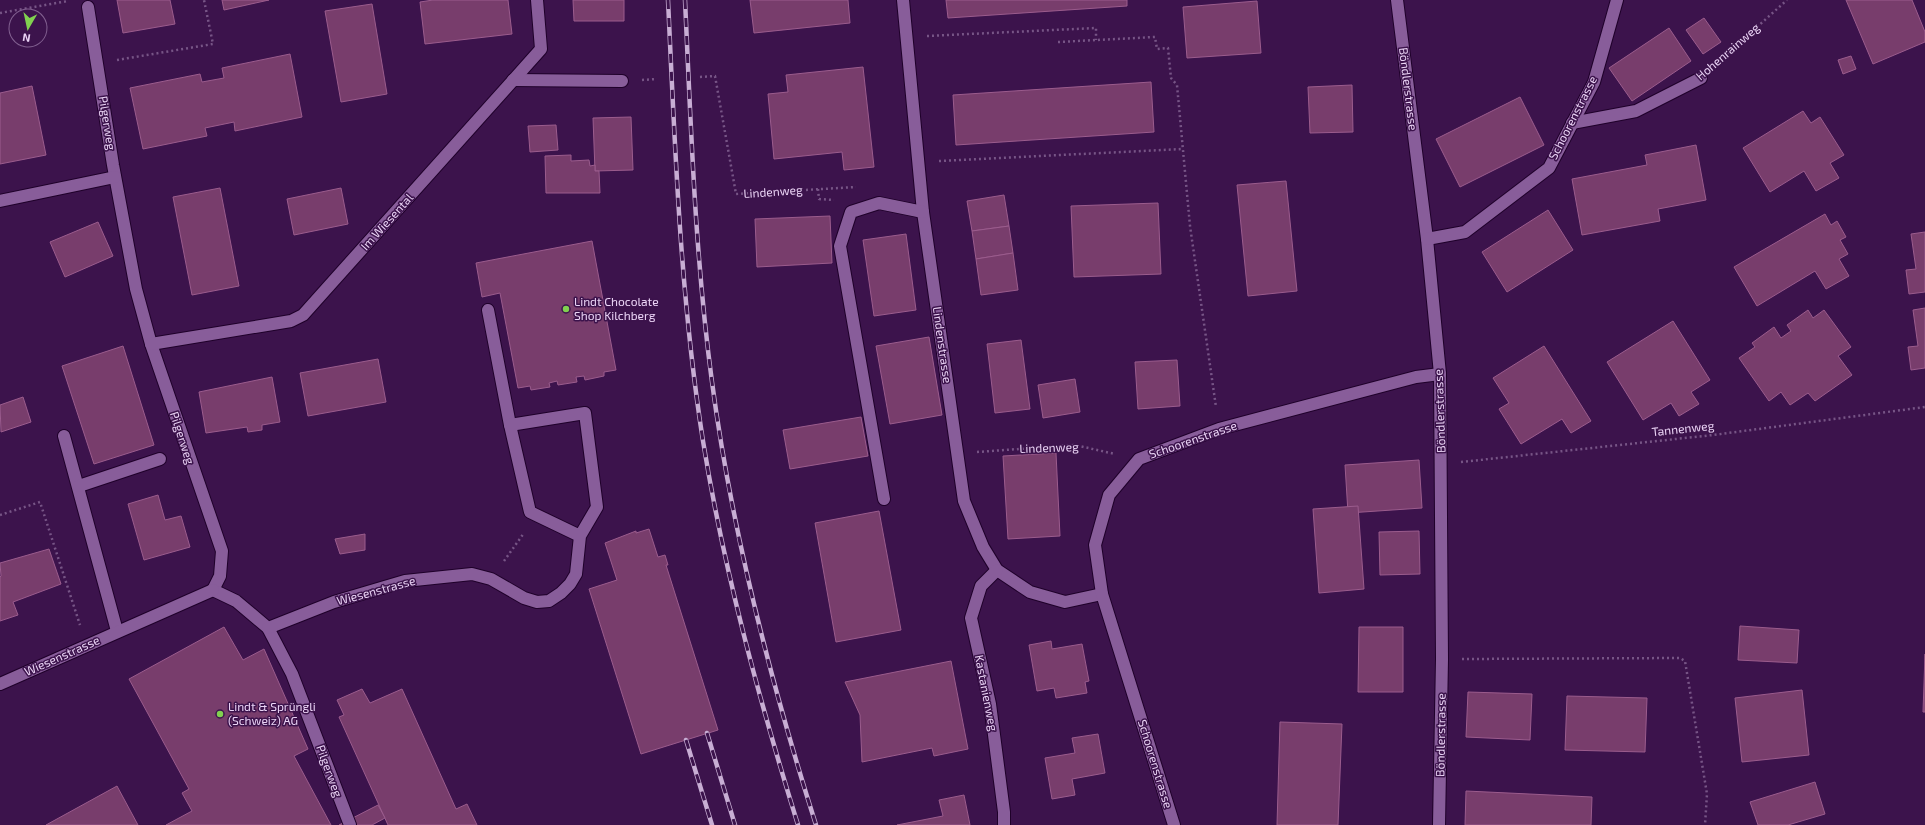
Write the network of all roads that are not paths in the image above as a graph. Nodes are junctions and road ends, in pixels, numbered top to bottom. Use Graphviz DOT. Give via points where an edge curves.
graph roads {
  1 [pos="537,0"];
  2 [pos="903,0"];
  3 [pos="1397,0"];
  4 [pos="1617,0"];
  5 [pos="88,7"];
  6 [pos="1701,78"];
  7 [pos="513,80"];
  8 [pos="622,81"];
  9 [pos="1572,123"];
  10 [pos="115,177"];
  11 [pos="0,201"];
  12 [pos="923,212"];
  13 [pos="1427,239"];
  14 [pos="488,310"];
  15 [pos="151,344"];
  16 [pos="1440,374"];
  17 [pos="510,425"];
  18 [pos="64,436"];
  19 [pos="160,459"];
  20 [pos="79,486"];
  21 [pos="884,499"];
  22 [pos="580,536"];
  23 [pos="997,570"];
  24 [pos="213,590"];
  25 [pos="1102,594"];
  26 [pos="268,628"];
  27 [pos="117,631"];
  28 [pos="0,684"];
  29 [pos="350,825"];
  30 [pos="1004,825"];
  31 [pos="1174,825"];
  32 [pos="1439,825"];
  1 -- 7 [label="street, Im Wiesental" via="541,49"];
  2 -- 12 [label="street, Lindenstrasse"];
  3 -- 13 [label="street, Böndlerstrasse"];
  4 -- 9 [label="street, Schoorenstrasse" via="1594,82"];
  5 -- 10 [label="street, Pilgerweg"];
  6 -- 9 [label="street, Hohenrainweg" via="1636,111"];
  7 -- 8 [label="street"];
  7 -- 15 [label="street, Im Wiesental" via="303,315 291,321"];
  9 -- 13 [label="street, Schoorenstrasse" via="1549,168 1465,232"];
  10 -- 11 [label="street"];
  10 -- 15 [label="street, Pilgerweg" via="136,289"];
  12 -- 21 [label="street" via="879,203 852,212 840,246"];
  12 -- 23 [label="street, Lindenstrasse" via="964,501 983,547"];
  13 -- 16 [label="street, Böndlerstrasse"];
  14 -- 17 [label="street"];
  15 -- 24 [label="street, Pilgerweg" via="222,551 220,576"];
  16 -- 25 [label="street, Schoorenstrasse" via="1416,377 1219,430 1139,459 1109,495 1095,545"];
  16 -- 32 [label="street, Böndlerstrasse" via="1442,659"];
  17 -- 22 [label="street" via="530,512"];
  17 -- 22 [label="street, Wiesenstrasse" via="585,413 597,507"];
  18 -- 20 [label="street"];
  19 -- 20 [label="street"];
  20 -- 27 [label="street"];
  22 -- 26 [label="street, Wiesenstrasse" via="576,574 561,594 549,601 536,602 524,598 491,579 472,574 405,582 334,602"];
  23 -- 25 [label="street, Lindenstrasse" via="1030,592 1065,602"];
  23 -- 30 [label="street, Kastanienweg" via="981,586 971,618 990,704"];
  24 -- 26 [label="street, Pilgerweg" via="236,601"];
  24 -- 27 [label="street, Wiesenstrasse"];
  25 -- 31 [label="street, Schoorenstrasse"];
  26 -- 29 [label="street, Pilgerweg" via="292,674"];
  27 -- 28 [label="street, Wiesenstrasse"];
}
